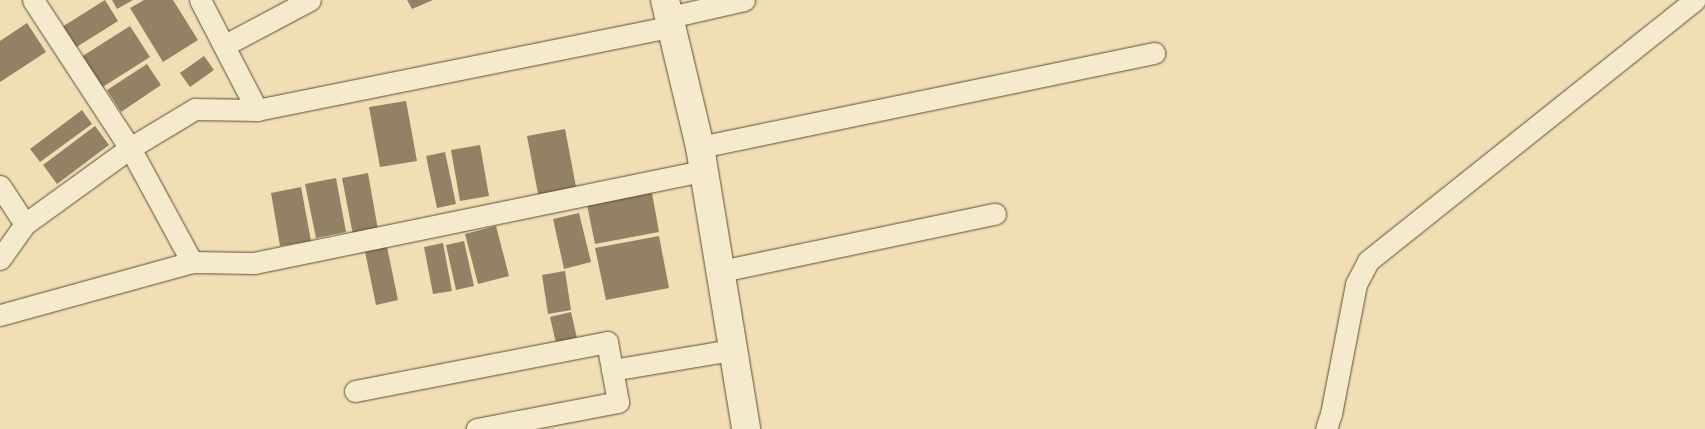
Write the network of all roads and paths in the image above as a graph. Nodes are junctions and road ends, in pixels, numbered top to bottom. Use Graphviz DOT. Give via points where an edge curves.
graph roads {
  1 [pos="33,0"];
  2 [pos="200,0"];
  3 [pos="310,0"];
  4 [pos="744,0"];
  5 [pos="1695,0"];
  6 [pos="669,14"];
  7 [pos="225,45"];
  8 [pos="1154,53"];
  9 [pos="257,110"];
  10 [pos="130,148"];
  11 [pos="701,159"];
  12 [pos="0,186"];
  13 [pos="995,214"];
  14 [pos="25,224"];
  15 [pos="0,260"];
  16 [pos="192,262"];
  17 [pos="720,271"];
  18 [pos="0,315"];
  19 [pos="732,350"];
  20 [pos="612,370"];
  21 [pos="355,391"];
  22 [pos="477,429"];
  23 [pos="746,429"];
  24 [pos="1326,429"];
  1 -- 10 [label="street"];
  2 -- 7 [label="street"];
  3 -- 7 [label="street"];
  4 -- 6 [label="street"];
  5 -- 24 [label="street" via="1368,261 1356,284"];
  6 -- 9 [label="street"];
  6 -- 11 [label="main road"];
  7 -- 9 [label="street"];
  8 -- 11 [label="street"];
  9 -- 10 [label="street" via="195,109"];
  10 -- 14 [label="street"];
  10 -- 16 [label="street"];
  11 -- 16 [label="street" via="254,263"];
  11 -- 17 [label="main road"];
  12 -- 14 [label="street"];
  13 -- 17 [label="street"];
  14 -- 15 [label="street"];
  16 -- 18 [label="street"];
  17 -- 19 [label="main road"];
  19 -- 20 [label="street"];
  19 -- 23 [label="main road"];
  20 -- 21 [label="street" via="607,342"];
  20 -- 22 [label="street" via="618,402"];
}
